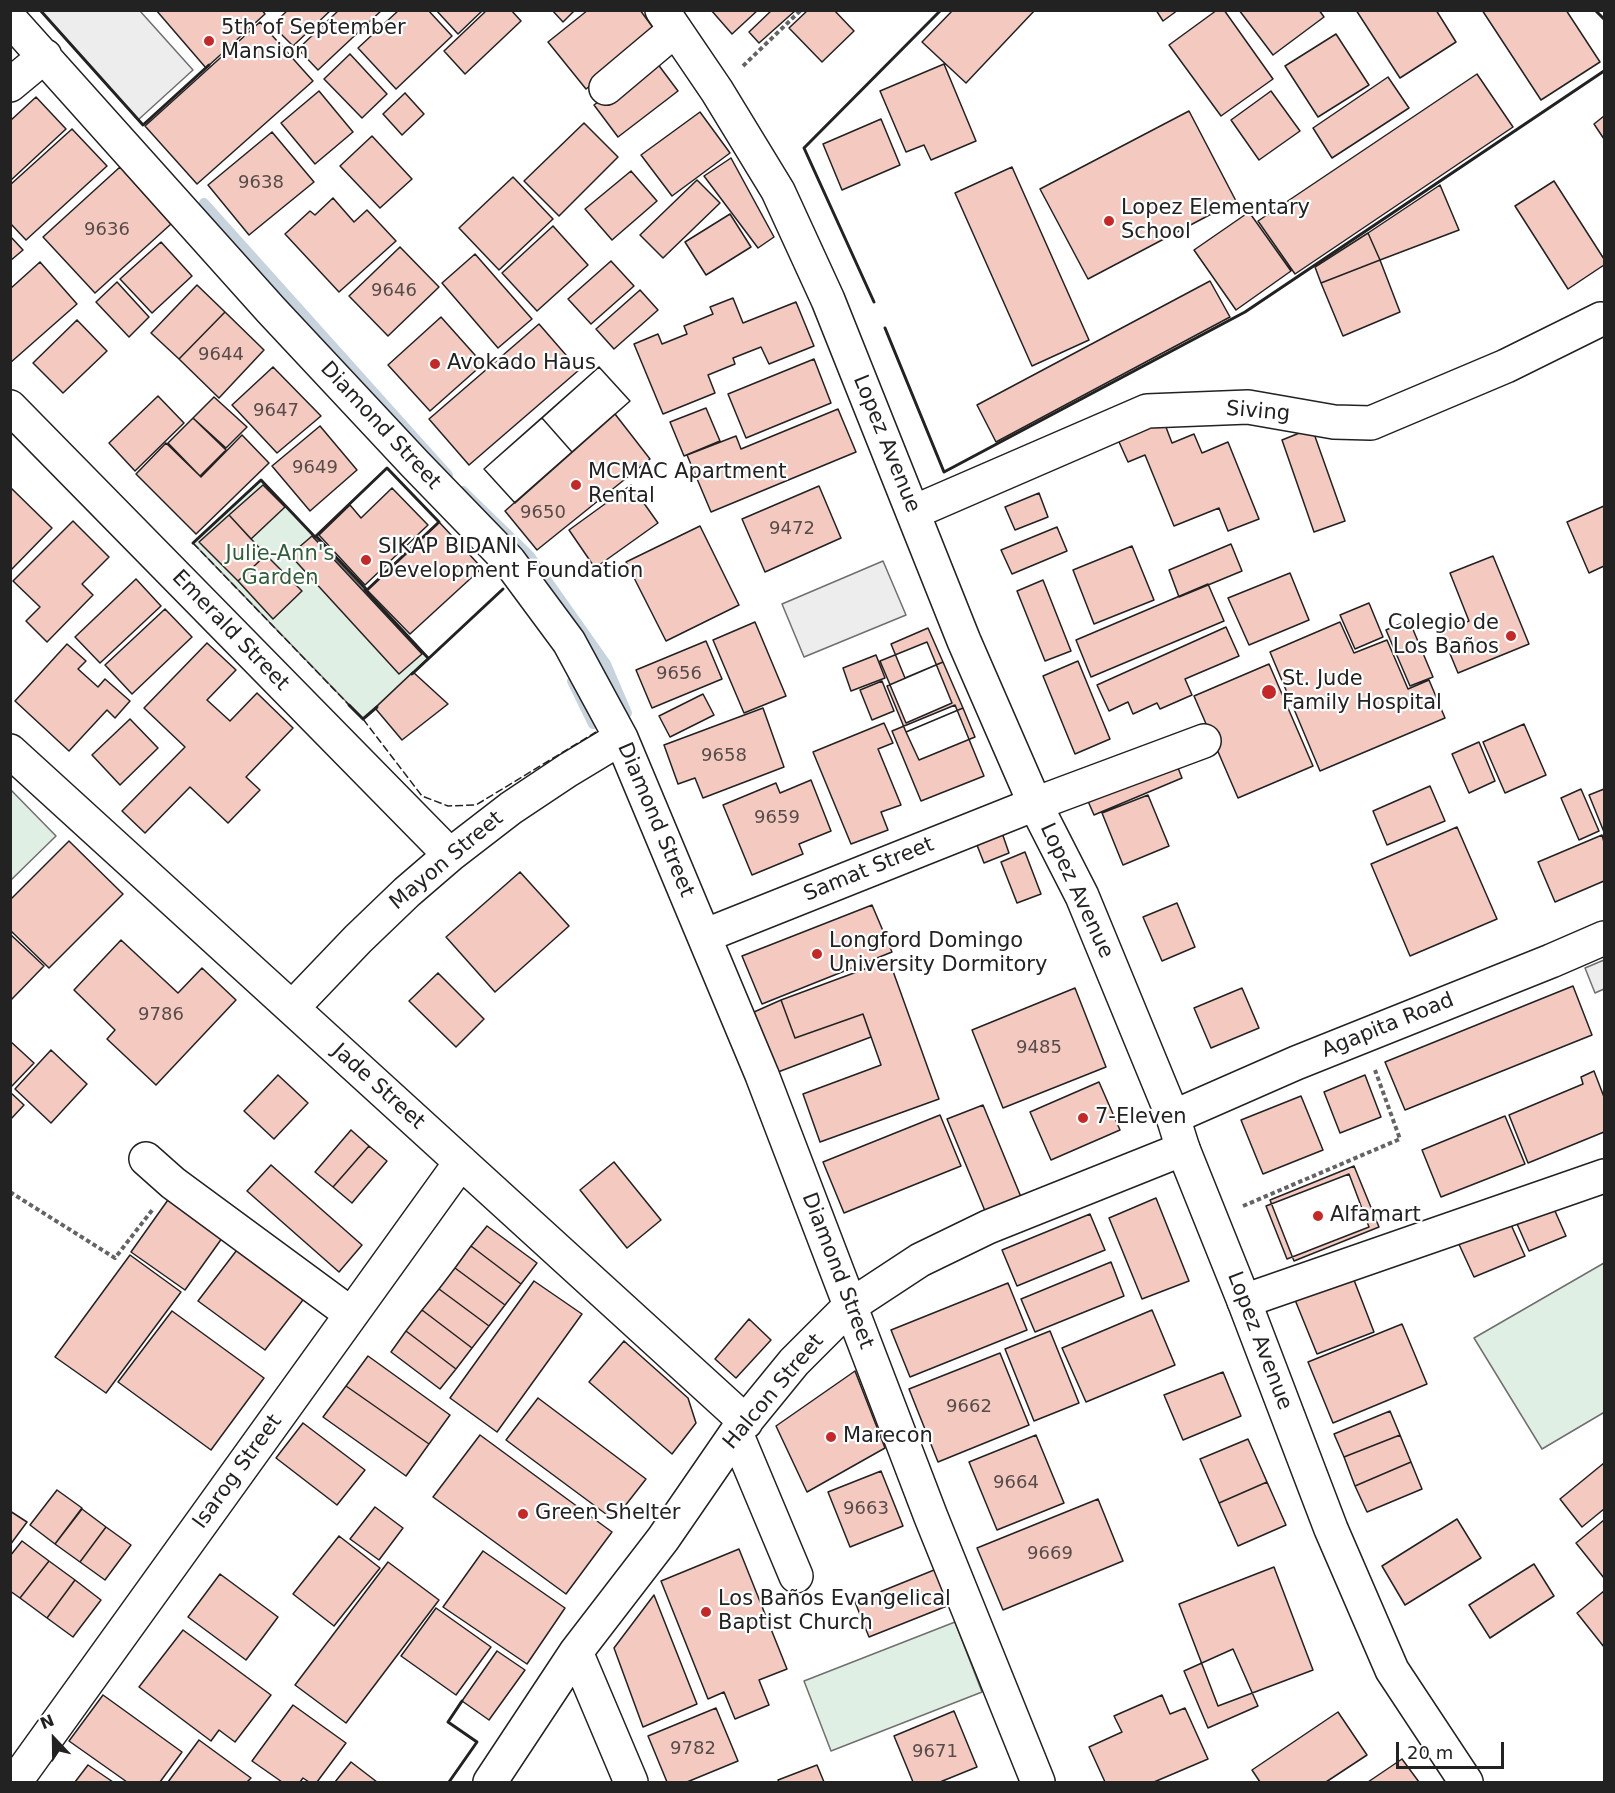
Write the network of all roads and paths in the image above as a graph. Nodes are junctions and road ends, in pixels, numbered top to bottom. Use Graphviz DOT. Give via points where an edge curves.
graph roads {
  1 [pos="801,10"];
  2 [pos="10,19"];
  3 [pos="669,20"];
  4 [pos="45,56"];
  5 [pos="10,85"];
  6 [pos="606,88"];
  7 [pos="717,91"];
  8 [pos="1601,319"];
  9 [pos="10,407"];
  10 [pos="914,512"];
  11 [pos="621,738"];
  12 [pos="1204,741"];
  13 [pos="10,752"];
  14 [pos="1035,804"];
  15 [pos="450,855"];
  16 [pos="704,936"];
  17 [pos="1605,938"];
  18 [pos="291,1008"];
  19 [pos="1362,1037"];
  20 [pos="1173,1117"];
  21 [pos="1183,1149"];
  22 [pos="146,1159"];
  23 [pos="460,1162"];
  24 [pos="1605,1176"];
  25 [pos="173,1183"];
  26 [pos="10,1192"];
  27 [pos="1257,1200"];
  28 [pos="1244,1302"];
  29 [pos="850,1306"];
  30 [pos="351,1314"];
  31 [pos="741,1427"];
  32 [pos="796,1576"];
  33 [pos="576,1652"];
  34 [pos="15,1782"];
  35 [pos="490,1782"];
  36 [pos="631,1782"];
  37 [pos="1038,1782"];
  38 [pos="1466,1782"];
  1 -- 7 [label="path"];
  2 -- 4 [label="street, Diamond Street"];
  3 -- 6 [label="street"];
  3 -- 7 [label="street, Lopez Avenue"];
  4 -- 5 [label="street"];
  4 -- 11 [label="street, Diamond Street" via="271,310 509,561 569,642"];
  7 -- 10 [label="street, Lopez Avenue" via="782,201 828,300"];
  8 -- 10 [label="street, Siving" via="1506,366 1371,423 1334,422 1248,407 1147,411"];
  9 -- 15 [label="street, Emerald Street"];
  10 -- 14 [label="street, Lopez Avenue" via="964,641"];
  11 -- 15 [label="street, Mayon Street" via="511,808"];
  11 -- 16 [label="street, Diamond Street"];
  12 -- 14 [label="street, Samat Street"];
  13 -- 18 [label="street, Jade Street"];
  14 -- 16 [label="street, Samat Street"];
  14 -- 20 [label="street, Lopez Avenue" via="1083,896"];
  15 -- 18 [label="street, Mayon Street" via="358,939"];
  16 -- 29 [label="street, Diamond Street"];
  17 -- 19 [label="street, Agapita Road"];
  18 -- 23 [label="street, Jade Street"];
  19 -- 20 [label="street, Agapita Road"];
  19 -- 27 [label="path" via="1400,1139"];
  20 -- 21 [label="street, Lopez Avenue"];
  21 -- 28 [label="street, Lopez Avenue"];
  21 -- 29 [label="street, Halcon Street" via="988,1227 920,1260"];
  22 -- 25 [label="street"];
  23 -- 30 [label="street, Isarog Street"];
  23 -- 31 [label="street, Jade Street"];
  24 -- 28 [label="street"];
  25 -- 26 [label="path" via="115,1258"];
  25 -- 30 [label="street"];
  28 -- 38 [label="street, Lopez Avenue" via="1331,1529 1392,1670"];
  29 -- 31 [label="street, Halcon Street" via="794,1362"];
  29 -- 37 [label="street, Diamond Street"];
  30 -- 34 [label="street, Isarog Street"];
  31 -- 32 [label="street"];
  31 -- 33 [label="street, Halcon Street" via="663,1539"];
  33 -- 35 [label="street, Halcon Street"];
  33 -- 36 [label="street"];
}
